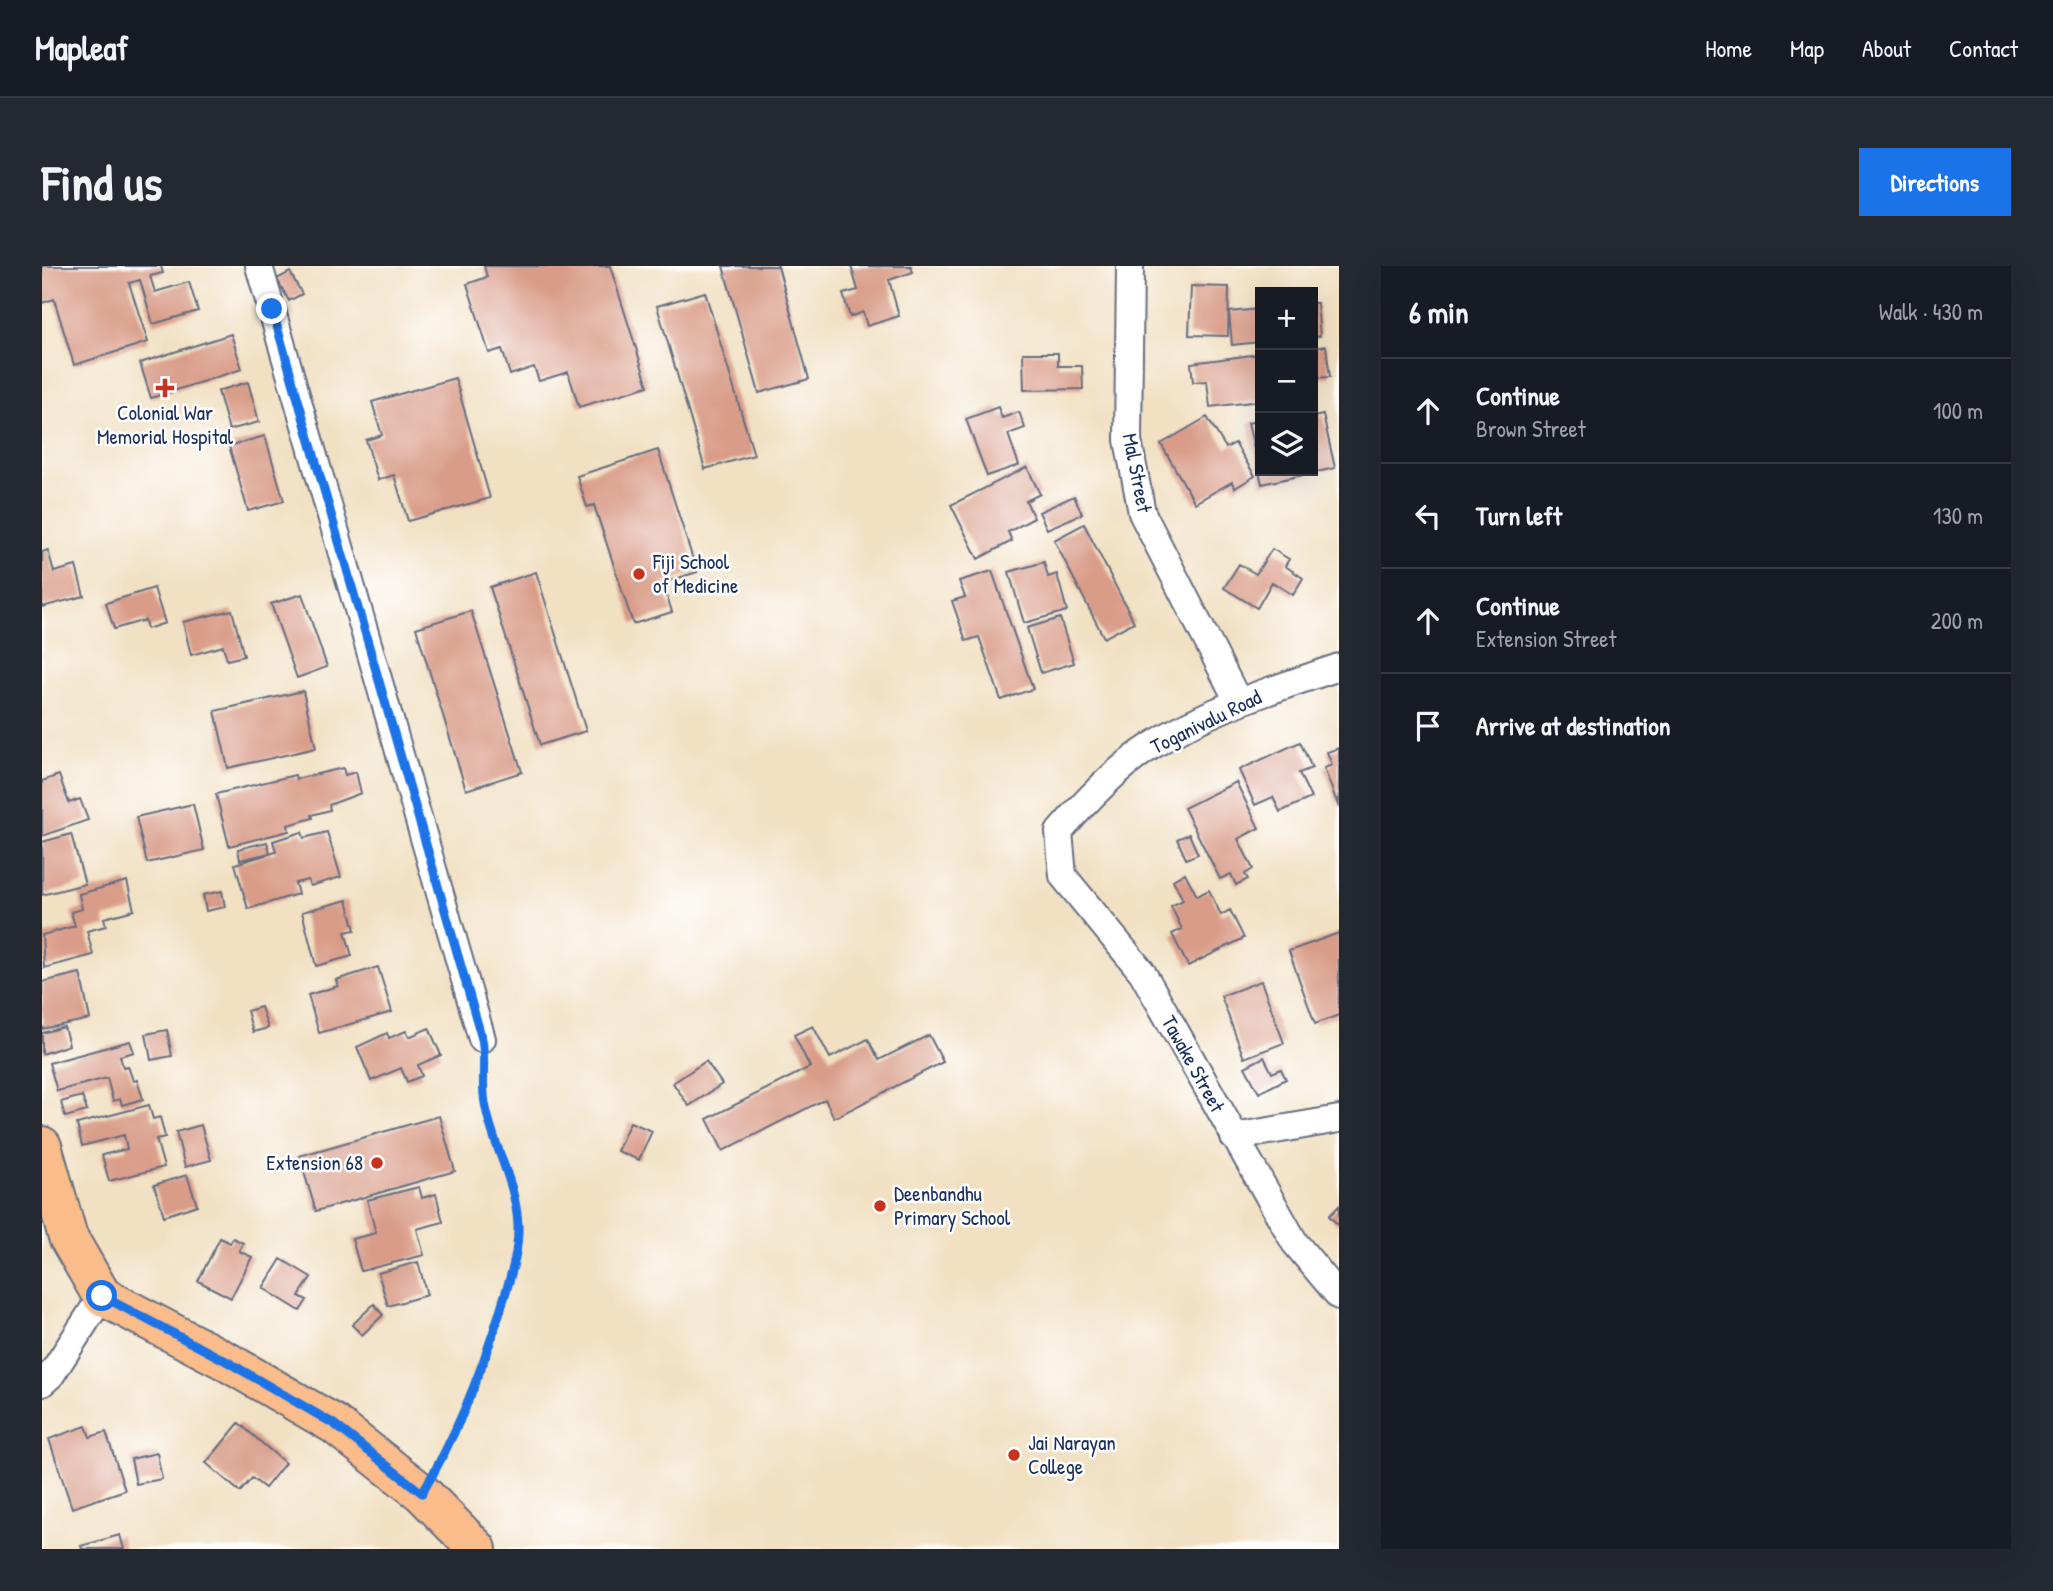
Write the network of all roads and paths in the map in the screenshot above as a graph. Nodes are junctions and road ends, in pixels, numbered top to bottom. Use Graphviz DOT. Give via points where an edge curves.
graph roads {
  1 [pos="259,266"];
  2 [pos="1130,266"];
  3 [pos="1339,667"];
  4 [pos="1238,701"];
  5 [pos="1059,832"];
  6 [pos="482,1039"];
  7 [pos="1339,1119"];
  8 [pos="1234,1138"];
  9 [pos="42,1146"];
  10 [pos="102,1296"];
  11 [pos="1339,1296"];
  12 [pos="42,1383"];
  13 [pos="422,1493"];
  14 [pos="477,1549"];
  1 -- 6 [label="street"];
  2 -- 4 [label="street, Mal Street" via="1128,440 1142,513"];
  3 -- 4 [label="street, Toganivalu Road"];
  4 -- 5 [label="street, Toganivalu Road" via="1150,747 1086,800"];
  5 -- 8 [label="street, Tawake Street" via="1063,876 1142,972"];
  6 -- 13 [label="path" via="484,1100 514,1188 518,1227 514,1266 482,1371"];
  7 -- 8 [label="street"];
  8 -- 11 [label="street, Tawake Street" via="1295,1243"];
  9 -- 10 [label="main road" via="68,1237"];
  10 -- 12 [label="street"];
  10 -- 13 [label="main road" via="334,1424"];
  13 -- 14 [label="main road"];
}
